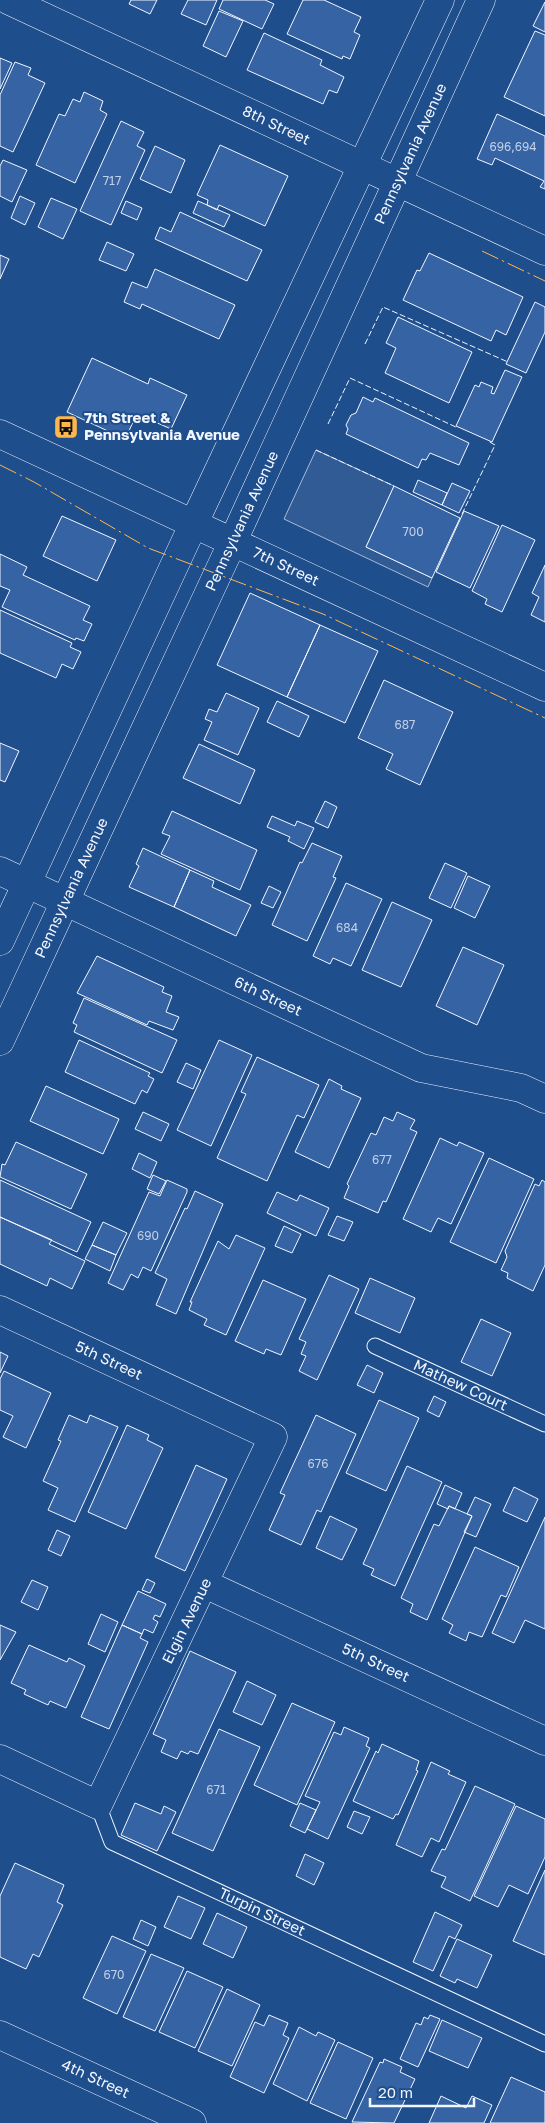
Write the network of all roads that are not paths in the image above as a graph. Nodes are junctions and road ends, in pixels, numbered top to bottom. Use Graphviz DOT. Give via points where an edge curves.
graph roads {
  1 [pos="8,0"];
  2 [pos="440,0"];
  3 [pos="481,0"];
  4 [pos="362,167"];
  5 [pos="397,183"];
  6 [pos="545,251"];
  7 [pos="0,434"];
  8 [pos="194,523"];
  9 [pos="233,541"];
  10 [pos="545,687"];
  11 [pos="0,870"];
  12 [pos="27,883"];
  13 [pos="65,901"];
  14 [pos="0,941"];
  15 [pos="0,1041"];
  16 [pos="545,1099"];
  17 [pos="0,1310"];
  18 [pos="375,1346"];
  19 [pos="545,1424"];
  20 [pos="273,1437"];
  21 [pos="205,1584"];
  22 [pos="545,1742"];
  23 [pos="0,1759"];
  24 [pos="98,1805"];
  25 [pos="0,2035"];
  26 [pos="545,2044"];
  27 [pos="192,2123"];
  1 -- 4 [label="street, 8th Street"];
  2 -- 4 [label="street"];
  3 -- 5 [label="street, Pennsylvania Avenue"];
  4 -- 5 [label="street, 8th Street"];
  4 -- 8 [label="street"];
  5 -- 6 [label="street, 8th Street"];
  5 -- 9 [label="street, Pennsylvania Avenue"];
  7 -- 8 [label="street, 7th Street"];
  8 -- 9 [label="street, 7th Street"];
  8 -- 12 [label="street"];
  9 -- 10 [label="street, 7th Street"];
  9 -- 13 [label="street, Pennsylvania Avenue"];
  11 -- 12 [label="street, 6th Street"];
  12 -- 13 [label="street, 6th Street"];
  12 -- 14 [label="street"];
  13 -- 15 [label="street, Pennsylvania Avenue"];
  13 -- 16 [label="street, 6th Street" via="421,1068 522,1088"];
  17 -- 20 [label="street, 5th Street"];
  18 -- 19 [label="lane, Mathew Court"];
  20 -- 21 [label="street, Elgin Avenue"];
  21 -- 22 [label="street, 5th Street"];
  21 -- 24 [label="street, Elgin Avenue"];
  23 -- 24 [label="street"];
  24 -- 26 [label="lane, Turpin Street" via="112,1842"];
  25 -- 27 [label="street, 4th Street"];
}
